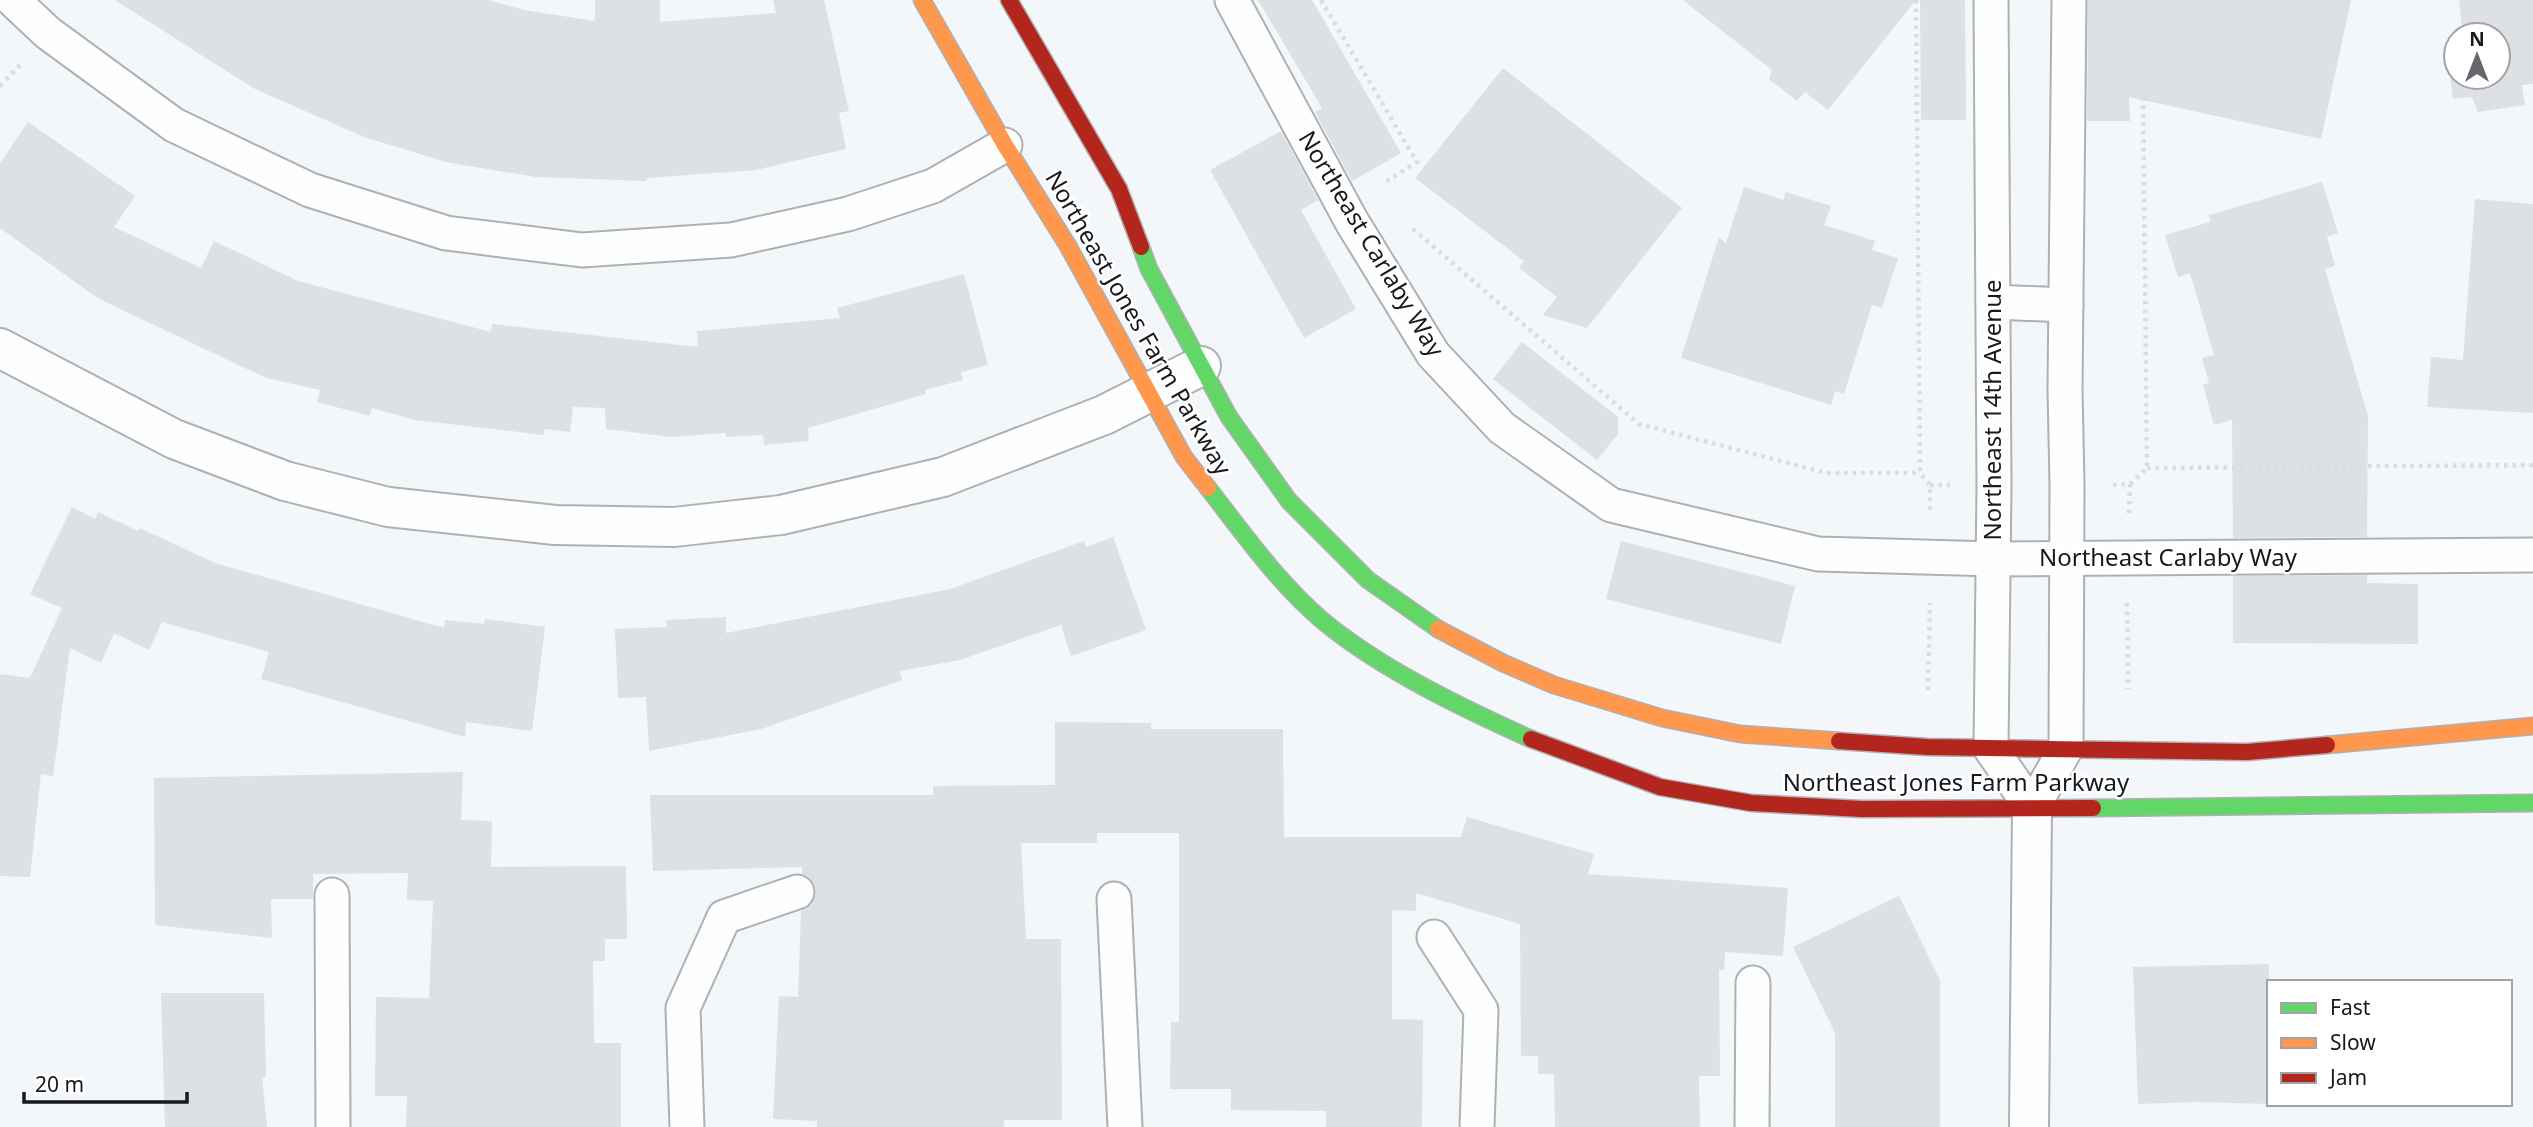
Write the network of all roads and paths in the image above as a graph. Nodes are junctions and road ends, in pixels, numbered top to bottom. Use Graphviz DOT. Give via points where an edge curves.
graph roads {
  1 [pos="13,0"];
  2 [pos="922,0"];
  3 [pos="1009,0"];
  4 [pos="1231,0"];
  5 [pos="1321,0"];
  6 [pos="1916,0"];
  7 [pos="1991,0"];
  8 [pos="2069,0"];
  9 [pos="22,62"];
  10 [pos="0,86"];
  11 [pos="1005,145"];
  12 [pos="1384,194"];
  13 [pos="1403,220"];
  14 [pos="1993,302"];
  15 [pos="2066,305"];
  16 [pos="3,355"];
  17 [pos="1201,366"];
  18 [pos="1148,393"];
  19 [pos="2533,465"];
  20 [pos="2147,468"];
  21 [pos="1920,472"];
  22 [pos="2533,555"];
  23 [pos="1930,558"];
  24 [pos="1993,559"];
  25 [pos="2067,559"];
  26 [pos="1928,690"];
  27 [pos="2533,726"];
  28 [pos="2066,748"];
  29 [pos="1991,749"];
  30 [pos="2533,803"];
  31 [pos="2032,807"];
  32 [pos="797,892"];
  33 [pos="332,895"];
  34 [pos="1114,899"];
  35 [pos="1434,937"];
  36 [pos="1753,983"];
  37 [pos="333,1127"];
  38 [pos="687,1127"];
  39 [pos="1125,1127"];
  40 [pos="1477,1127"];
  41 [pos="1752,1127"];
  42 [pos="2029,1127"];
  1 -- 11 [label="lane" via="48,33 174,125 310,190 446,233 582,250 731,240 848,214 933,186"];
  2 -- 11 [label="street, Northeast Jones Farm Parkway"];
  3 -- 17 [label="street, Northeast Jones Farm Parkway" via="1119,189 1149,270"];
  4 -- 23 [label="lane, Northeast Carlaby Way" via="1352,222 1433,354 1502,428 1611,505 1818,554"];
  5 -- 12 [label="path" via="1417,162 1380,185"];
  6 -- 21 [label="path"];
  7 -- 14 [label="lane, Northeast 14th Avenue"];
  8 -- 15 [label="lane"];
  9 -- 10 [label="path"];
  11 -- 18 [label="street, Northeast Jones Farm Parkway" via="1068,246"];
  13 -- 21 [label="path" via="1639,424 1826,472"];
  14 -- 15 [label="lane"];
  14 -- 24 [label="lane, Northeast 14th Avenue"];
  15 -- 25 [label="lane"];
  16 -- 18 [label="street" via="174,439 285,481 387,507 555,525 674,527 782,515 943,477 1104,415"];
  17 -- 18 [label="street"];
  17 -- 29 [label="street, Northeast Jones Farm Parkway" via="1229,418 1289,501 1368,580 1441,631 1503,663 1554,685 1662,718 1740,734"];
  18 -- 31 [label="street, Northeast Jones Farm Parkway" via="1184,457 1228,517 1322,620 1368,654 1478,715 1660,787 1751,803 1862,809"];
  19 -- 20 [label="path"];
  21 -- 23 [label="path" via="1930,485"];
  22 -- 25 [label="lane, Northeast Carlaby Way"];
  23 -- 24 [label="lane, Northeast Carlaby Way"];
  23 -- 26 [label="path"];
  24 -- 25 [label="lane, Northeast Carlaby Way"];
  24 -- 29 [label="lane, Northeast 14th Avenue"];
  25 -- 28 [label="lane"];
  27 -- 28 [label="street, Northeast Jones Farm Parkway" via="2247,751"];
  28 -- 29 [label="street, Northeast Jones Farm Parkway"];
  28 -- 31 [label="lane"];
  29 -- 31 [label="lane"];
  30 -- 31 [label="street, Northeast Jones Farm Parkway"];
  31 -- 42 [label="street"];
  32 -- 38 [label="lane" via="724,917 682,1008"];
  33 -- 37 [label="lane"];
  34 -- 39 [label="lane"];
  35 -- 40 [label="lane" via="1480,1010"];
  36 -- 41 [label="lane"];
}
